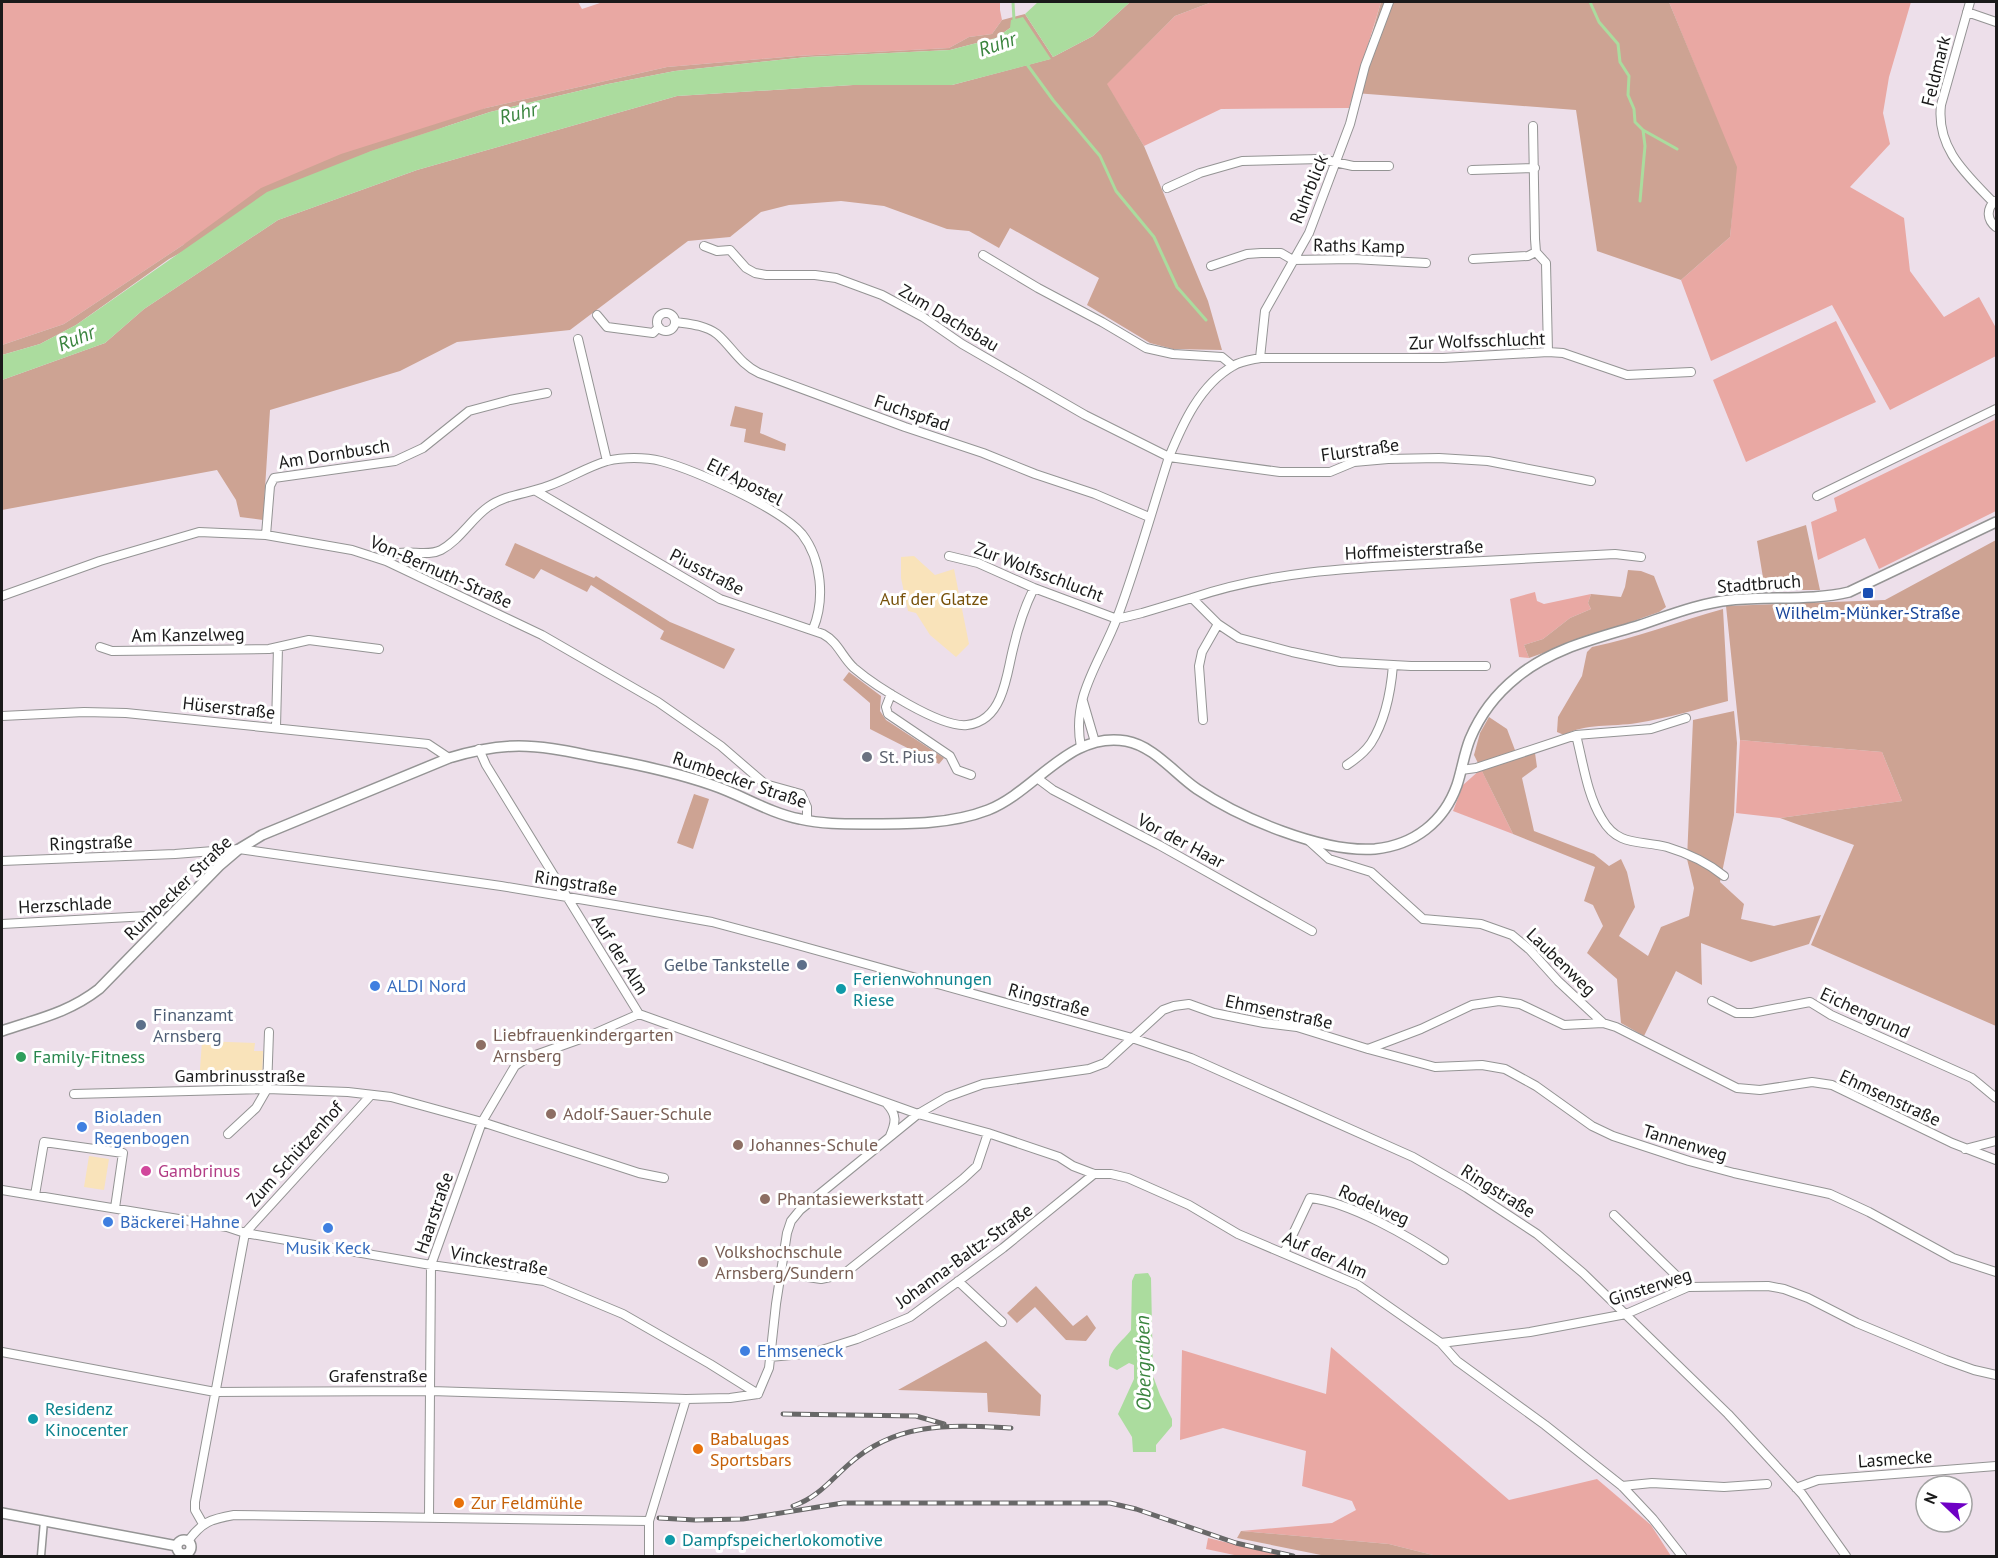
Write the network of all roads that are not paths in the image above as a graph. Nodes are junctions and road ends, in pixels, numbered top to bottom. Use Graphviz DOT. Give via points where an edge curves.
graph roads {
  1 [pos="1389,2"];
  2 [pos="1970,2"];
  3 [pos="1967,12"];
  4 [pos="1996,22"];
  5 [pos="1533,126"];
  6 [pos="1337,162"];
  7 [pos="1389,166"];
  8 [pos="1534,168"];
  9 [pos="1472,170"];
  10 [pos="1167,188"];
  11 [pos="1995,201"];
  12 [pos="1996,227"];
  13 [pos="704,246"];
  14 [pos="1536,252"];
  15 [pos="983,255"];
  16 [pos="1473,259"];
  17 [pos="1293,260"];
  18 [pos="1425,263"];
  19 [pos="1211,266"];
  20 [pos="597,315"];
  21 [pos="676,322"];
  22 [pos="659,327"];
  23 [pos="578,339"];
  24 [pos="1548,352"];
  25 [pos="1260,358"];
  26 [pos="1233,366"];
  27 [pos="1691,372"];
  28 [pos="547,393"];
  29 [pos="1996,409"];
  30 [pos="1169,457"];
  31 [pos="607,461"];
  32 [pos="1591,481"];
  33 [pos="536,491"];
  34 [pos="1817,496"];
  35 [pos="1149,517"];
  36 [pos="1996,522"];
  37 [pos="266,535"];
  38 [pos="949,556"];
  39 [pos="1641,557"];
  40 [pos="386,561"];
  41 [pos="1034,588"];
  42 [pos="2,596"];
  43 [pos="1192,598"];
  44 [pos="1117,619"];
  45 [pos="1218,624"];
  46 [pos="813,629"];
  47 [pos="100,647"];
  48 [pos="278,647"];
  49 [pos="379,649"];
  50 [pos="1393,665"];
  51 [pos="1486,666"];
  52 [pos="1521,674"];
  53 [pos="891,694"];
  54 [pos="1083,701"];
  55 [pos="2,716"];
  56 [pos="1686,718"];
  57 [pos="1203,720"];
  58 [pos="276,728"];
  59 [pos="1576,735"];
  60 [pos="1095,742"];
  61 [pos="1081,747"];
  62 [pos="479,749"];
  63 [pos="449,758"];
  64 [pos="1347,765"];
  65 [pos="1461,770"];
  66 [pos="971,775"];
  67 [pos="1037,778"];
  68 [pos="807,820"];
  69 [pos="1308,840"];
  70 [pos="239,849"];
  71 [pos="2,861"];
  72 [pos="1724,876"];
  73 [pos="567,898"];
  74 [pos="165,922"];
  75 [pos="2,924"];
  76 [pos="1312,931"];
  77 [pos="1712,1001"];
  78 [pos="639,1014"];
  79 [pos="1603,1023"];
  80 [pos="2,1031"];
  81 [pos="269,1032"];
  82 [pos="1132,1038"];
  83 [pos="1368,1049"];
  84 [pos="267,1089"];
  85 [pos="74,1094"];
  86 [pos="371,1095"];
  87 [pos="1996,1098"];
  88 [pos="886,1102"];
  89 [pos="918,1114"];
  90 [pos="482,1122"];
  91 [pos="988,1133"];
  92 [pos="228,1134"];
  93 [pos="890,1137"];
  94 [pos="1996,1141"];
  95 [pos="1965,1149"];
  96 [pos="1996,1160"];
  97 [pos="1094,1174"];
  98 [pos="664,1178"];
  99 [pos="2,1190"];
  100 [pos="35,1195"];
  101 [pos="115,1208"];
  102 [pos="1614,1215"];
  103 [pos="245,1233"];
  104 [pos="1284,1253"];
  105 [pos="1444,1260"];
  106 [pos="431,1264"];
  107 [pos="1996,1272"];
  108 [pos="781,1273"];
  109 [pos="958,1281"];
  110 [pos="1688,1287"];
  111 [pos="1626,1314"];
  112 [pos="1002,1322"];
  113 [pos="1441,1343"];
  114 [pos="2,1352"];
  115 [pos="770,1357"];
  116 [pos="1996,1375"];
  117 [pos="431,1391"];
  118 [pos="215,1392"];
  119 [pos="758,1394"];
  120 [pos="686,1399"];
  121 [pos="1996,1466"];
  122 [pos="1767,1484"];
  123 [pos="1622,1486"];
  124 [pos="1796,1488"];
  125 [pos="2,1513"];
  126 [pos="429,1517"];
  127 [pos="44,1521"];
  128 [pos="649,1521"];
  129 [pos="202,1524"];
  130 [pos="188,1541"];
  131 [pos="177,1546"];
  132 [pos="184,1555"];
  133 [pos="41,1557"];
  134 [pos="649,1557"];
  135 [pos="1682,1557"];
  136 [pos="1846,1557"];
  1 -- 6 [label="street, Ruhrblick" via="1365,66"];
  2 -- 3 [label="street, Feldmark"];
  3 -- 4 [label="street"];
  3 -- 11 [label="street, Feldmark" via="1941,105 1941,128 1954,160"];
  5 -- 8 [label="street"];
  6 -- 7 [label="street"];
  6 -- 10 [label="street" via="1242,161"];
  6 -- 17 [label="street, Ruhrblick" via="1309,232"];
  8 -- 9 [label="street"];
  8 -- 14 [label="street"];
  11 -- 12 [label="street, Feldmark" via="1989,215"];
  13 -- 30 [label="street, Zum Dachsbau" via="730,250 755,273 815,274 882,295 1066,405"];
  14 -- 16 [label="street" via="1528,256"];
  14 -- 24 [label="street" via="1546,263"];
  15 -- 26 [label="street" via="1146,348 1222,357"];
  17 -- 18 [label="street, Raths Kamp"];
  17 -- 19 [label="street, Raths Kamp" via="1281,253 1254,253"];
  17 -- 25 [label="street, Ruhrblick" via="1265,310"];
  20 -- 22 [label="street, Fuchspfad" via="607,327 616,330 653,333"];
  21 -- 22 [label="street, Fuchspfad" via="670,330"];
  21 -- 22 [label="street, Fuchspfad" via="672,314 664,312 657,318"];
  21 -- 35 [label="street, Fuchspfad" via="716,333 741,361 759,373"];
  23 -- 31 [label="street"];
  24 -- 25 [label="street, Zur Wolfsschlucht" via="1443,358"];
  24 -- 27 [label="street, Zur Wolfsschlucht" via="1628,375"];
  25 -- 26 [label="street"];
  26 -- 30 [label="street, Zur Wolfsschlucht" via="1198,400"];
  28 -- 37 [label="street, Am Dornbusch" via="469,411 405,458 274,478"];
  29 -- 34 [label="street"];
  30 -- 32 [label="street, Flurstraße" via="1290,472 1330,472 1354,462 1388,459 1478,460"];
  30 -- 35 [label="street, Zur Wolfsschlucht"];
  31 -- 33 [label="street, Elf Apostel"];
  31 -- 46 [label="street, Elf Apostel" via="634,459 672,465 744,496 788,522 808,543 819,578 820,603"];
  33 -- 40 [label="street, Elf Apostel" via="510,496 488,507 441,550 397,553"];
  33 -- 46 [label="street, Piusstraße" via="720,599"];
  35 -- 44 [label="street, Zur Wolfsschlucht"];
  36 -- 52 [label="street, Stadtbruch" via="1850,592 1705,604 1564,650"];
  37 -- 40 [label="street, Von-Bernuth-Straße" via="346,548"];
  37 -- 42 [label="street, Von-Bernuth-Straße" via="199,532 100,561"];
  38 -- 41 [label="street, Zur Wolfsschlucht" via="978,563"];
  39 -- 43 [label="street, Hoffmeisterstraße" via="1615,554 1353,568 1271,577"];
  40 -- 68 [label="street, Von-Bernuth-Straße" via="542,635 648,695 721,746 765,784 801,794"];
  41 -- 44 [label="street, Zur Wolfsschlucht"];
  41 -- 53 [label="street, Piusstraße" via="1021,616 1004,688 988,717 962,725"];
  43 -- 44 [label="street"];
  43 -- 45 [label="street"];
  44 -- 54 [label="street, Zur Wolfsschlucht"];
  45 -- 50 [label="street" via="1239,638 1292,652 1340,662"];
  45 -- 57 [label="street" via="1198,666"];
  46 -- 53 [label="street, Piusstraße" via="831,639 853,667"];
  47 -- 48 [label="street, Am Kanzelweg" via="112,651"];
  48 -- 49 [label="street, Am Kanzelweg" via="309,640"];
  48 -- 58 [label="street"];
  50 -- 51 [label="street"];
  50 -- 64 [label="street" via="1371,743"];
  52 -- 65 [label="street, Rumbecker Straße" via="1491,703 1470,738"];
  53 -- 66 [label="street" via="886,707 888,714 950,756 957,770"];
  54 -- 60 [label="street"];
  54 -- 61 [label="street, Zur Wolfsschlucht" via="1078,724"];
  55 -- 58 [label="street, Hüserstraße" via="126,713"];
  56 -- 59 [label="street" via="1651,729"];
  58 -- 63 [label="street, Hüserstraße" via="428,744"];
  59 -- 65 [label="street"];
  59 -- 72 [label="street" via="1595,804 1613,834 1626,841 1673,849 1706,863"];
  60 -- 61 [label="street, Rumbecker Straße"];
  60 -- 69 [label="street, Rumbecker Straße" via="1138,745 1220,803"];
  61 -- 67 [label="street, Rumbecker Straße"];
  62 -- 63 [label="street, Rumbecker Straße"];
  62 -- 68 [label="street, Rumbecker Straße" via="545,748 636,764 694,779"];
  62 -- 73 [label="street, Auf der Alm"];
  63 -- 70 [label="street, Rumbecker Straße" via="285,825"];
  65 -- 69 [label="street, Rumbecker Straße" via="1439,818 1408,840 1361,849"];
  67 -- 68 [label="street, Rumbecker Straße" via="1002,804 955,819 867,824"];
  67 -- 76 [label="street, Vor der Haar"];
  69 -- 79 [label="street, Laubenweg" via="1329,859 1371,872 1423,919 1481,924 1512,935"];
  70 -- 71 [label="street, Ringstraße"];
  70 -- 73 [label="street, Ringstraße"];
  70 -- 74 [label="street, Rumbecker Straße"];
  73 -- 78 [label="street, Auf der Alm"];
  73 -- 82 [label="street, Ringstraße" via="711,922"];
  74 -- 75 [label="street, Herzschlade" via="148,916"];
  74 -- 80 [label="street, Rumbecker Straße" via="85,1000 56,1015"];
  77 -- 87 [label="street, Eichengrund" via="1736,1013 1810,1002 1972,1078"];
  78 -- 88 [label="street, Auf der Alm"];
  78 -- 90 [label="street, Haarstraße" via="515,1066"];
  79 -- 83 [label="street, Ehmsenstraße" via="1569,1026 1520,1004 1488,1002 1472,1005"];
  79 -- 95 [label="street, Ehmsenstraße" via="1737,1088 1760,1090 1812,1082 1832,1085"];
  81 -- 84 [label="street"];
  82 -- 83 [label="street, Ehmsenstraße" via="1163,1011 1189,1004 1214,1013 1297,1027"];
  82 -- 89 [label="street, Ehmsenstraße" via="1105,1063 1089,1069 983,1084 947,1097"];
  82 -- 111 [label="street, Ringstraße" via="1226,1073 1423,1162 1537,1234"];
  83 -- 107 [label="street, Tannenweg" via="1435,1067 1482,1065 1505,1069 1613,1136 1723,1170 1830,1194 1953,1258"];
  84 -- 85 [label="street, Gambrinusstraße"];
  84 -- 86 [label="street, Gambrinusstraße"];
  84 -- 92 [label="street" via="256,1108"];
  86 -- 90 [label="street" via="392,1097"];
  86 -- 103 [label="street, Zum Schützenhof"];
  88 -- 89 [label="street, Auf der Alm"];
  88 -- 93 [label="street" via="896,1118"];
  89 -- 91 [label="street, Auf der Alm"];
  89 -- 93 [label="street, Ehmsenstraße"];
  90 -- 98 [label="street"];
  90 -- 106 [label="street, Haarstraße"];
  91 -- 97 [label="street, Auf der Alm" via="1059,1157"];
  91 -- 108 [label="street" via="977,1166 970,1173 844,1274 821,1279"];
  93 -- 108 [label="street, Ehmsenstraße" via="790,1221"];
  94 -- 95 [label="street"];
  95 -- 96 [label="street, Ehmsenstraße"];
  97 -- 104 [label="street, Auf der Alm" via="1128,1178"];
  97 -- 109 [label="street, Johanna-Baltz-Straße"];
  99 -- 100 [label="street, Vinckestraße"];
  100 -- 101 [label="street, Vinckestraße"];
  100 -- 101 [label="street" via="44,1142 123,1153"];
  101 -- 103 [label="street, Vinckestraße"];
  102 -- 110 [label="street"];
  103 -- 106 [label="street, Vinckestraße"];
  103 -- 118 [label="street, Zum Schützenhof"];
  104 -- 105 [label="street, Rodelweg" via="1310,1198 1327,1200 1371,1219 1413,1239"];
  104 -- 113 [label="street, Auf der Alm" via="1358,1285"];
  106 -- 117 [label="street, Haarstraße"];
  106 -- 119 [label="street, Vinckestraße" via="544,1281 623,1314"];
  108 -- 115 [label="street, Ehmsenstraße"];
  109 -- 112 [label="street"];
  109 -- 115 [label="street, Johanna-Baltz-Straße" via="895,1324 812,1353"];
  110 -- 111 [label="street, Ginsterweg"];
  110 -- 116 [label="street, Ginsterweg" via="1784,1289 1900,1341"];
  111 -- 113 [label="street, Ginsterweg"];
  111 -- 124 [label="street, Ringstraße" via="1728,1414"];
  113 -- 123 [label="street, Auf der Alm" via="1458,1361"];
  114 -- 118 [label="street, Grafenstraße"];
  115 -- 119 [label="street, Ehmsenstraße"];
  117 -- 118 [label="street, Grafenstraße"];
  117 -- 120 [label="street, Grafenstraße"];
  117 -- 126 [label="street, Haarstraße"];
  118 -- 129 [label="street, Zum Schützenhof" via="195,1502"];
  119 -- 120 [label="street, Grafenstraße"];
  120 -- 128 [label="street"];
  121 -- 124 [label="street, Lasmecke" via="1818,1480"];
  122 -- 123 [label="street"];
  123 -- 135 [label="street, Auf der Alm"];
  124 -- 136 [label="street, Ringstraße"];
  125 -- 127 [label="street"];
  126 -- 128 [label="street"];
  126 -- 129 [label="street" via="234,1515"];
  127 -- 131 [label="street"];
  127 -- 133 [label="street"];
  128 -- 134 [label="street"];
  129 -- 130 [label="street"];
  130 -- 131 [label="street" via="181,1540"];
  130 -- 132 [label="street" via="191,1549"];
  131 -- 132 [label="street"];
}
